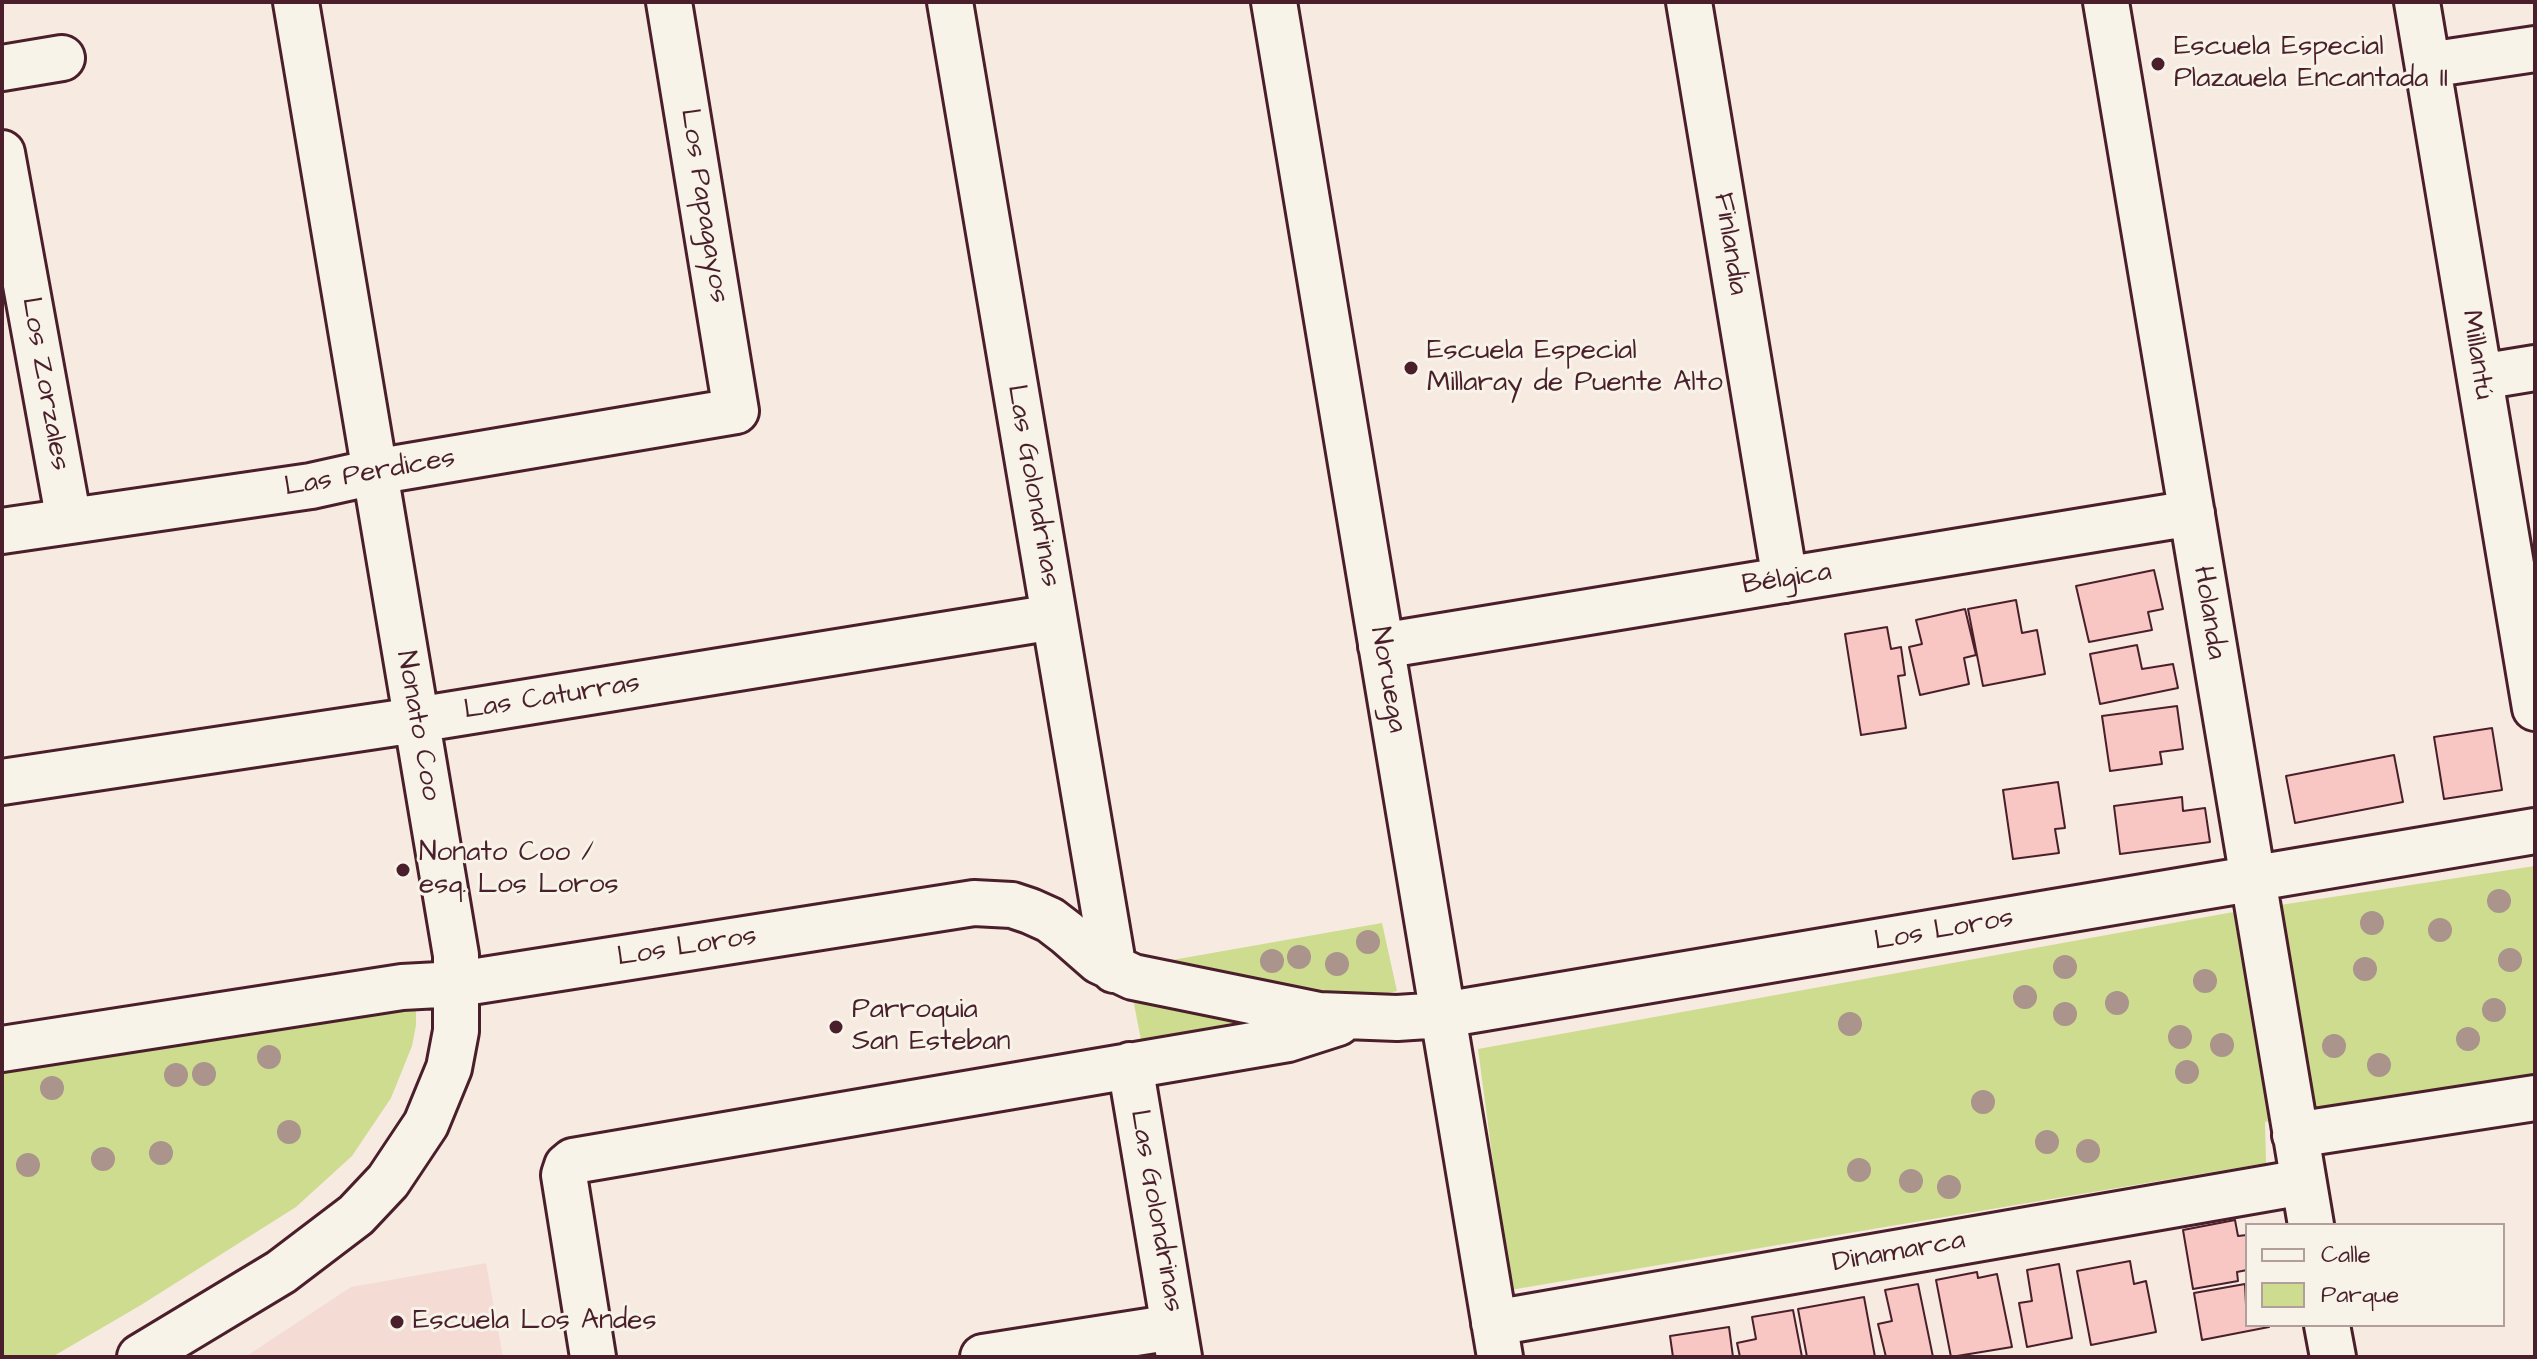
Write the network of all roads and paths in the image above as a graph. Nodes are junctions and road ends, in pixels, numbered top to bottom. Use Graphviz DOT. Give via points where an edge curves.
graph roads {
  1 [pos="296,2"];
  2 [pos="669,2"];
  3 [pos="950,2"];
  4 [pos="1274,2"];
  5 [pos="1689,2"];
  6 [pos="2106,2"];
  7 [pos="2417,2"];
  8 [pos="2535,49"];
  9 [pos="62,58"];
  10 [pos="2428,65"];
  11 [pos="2,68"];
  12 [pos="2,153"];
  13 [pos="2535,368"];
  14 [pos="2480,377"];
  15 [pos="736,411"];
  16 [pos="374,472"];
  17 [pos="2192,513"];
  18 [pos="69,521"];
  19 [pos="2,531"];
  20 [pos="1785,580"];
  21 [pos="1054,617"];
  22 [pos="1381,646"];
  23 [pos="2534,690"];
  24 [pos="416,720"];
  25 [pos="2,782"];
  26 [pos="2535,831"];
  27 [pos="2253,878"];
  28 [pos="1114,970"];
  29 [pos="458,984"];
  30 [pos="1443,1015"];
  31 [pos="1351,1017"];
  32 [pos="2,1049"];
  33 [pos="1130,1065"];
  34 [pos="2535,1098"];
  35 [pos="2295,1135"];
  36 [pos="2303,1182"];
  37 [pos="2311,1223"];
  38 [pos="2327,1327"];
  39 [pos="1497,1340"];
  40 [pos="1176,1342"];
  41 [pos="140,1357"];
  42 [pos="593,1357"];
  43 [pos="983,1357"];
  44 [pos="2333,1357"];
  1 -- 16 [label="street, Nonato Coo"];
  2 -- 15 [label="street, Los Papagayos"];
  3 -- 21 [label="street, Las Golondrinas"];
  4 -- 22 [label="street, Noruega"];
  5 -- 20 [label="street, Finlandia"];
  6 -- 17 [label="street, Holanda"];
  7 -- 10 [label="street, Millantú"];
  8 -- 10 [label="street"];
  9 -- 11 [label="street"];
  10 -- 14 [label="street, Millantú"];
  12 -- 18 [label="street, Los Zorzales"];
  13 -- 14 [label="street"];
  14 -- 23 [label="street, Millantú"];
  15 -- 16 [label="street, Las Perdices"];
  16 -- 18 [label="street, Las Perdices"];
  16 -- 24 [label="street, Nonato Coo"];
  17 -- 20 [label="street, Bélgica"];
  17 -- 27 [label="street, Holanda"];
  18 -- 19 [label="street, Las Perdices"];
  20 -- 22 [label="street, Bélgica"];
  21 -- 24 [label="street, Las Caturras"];
  21 -- 28 [label="street, Las Golondrinas"];
  22 -- 30 [label="street, Noruega"];
  24 -- 25 [label="street, Las Caturras"];
  24 -- 29 [label="street, Nonato Coo"];
  26 -- 27 [label="street, Los Loros"];
  27 -- 30 [label="street, Los Loros"];
  27 -- 35 [label="street, Holanda"];
  28 -- 29 [label="street, Los Loros" via="1050,920 1012,905 974,903"];
  28 -- 31 [label="street, Los Loros" via="1287,1010"];
  29 -- 32 [label="street, Los Loros" via="402,987"];
  29 -- 41 [label="street, Nonato Coo" via="456,1031 445,1080 426,1124 388,1181 317,1247"];
  30 -- 31 [label="street, Los Loros"];
  30 -- 39 [label="street, Noruega"];
  31 -- 33 [label="street, Los Loros" via="1288,1039"];
  33 -- 40 [label="street, Las Golondrinas"];
  33 -- 42 [label="street, Los Loros" via="581,1158 567,1166 564,1175"];
  34 -- 35 [label="street"];
  35 -- 36 [label="street, Holanda"];
  36 -- 37 [label="street, Holanda"];
  36 -- 39 [label="street, Dinamarca"];
  38 -- 44 [label="street"];
  40 -- 43 [label="street"];
}
